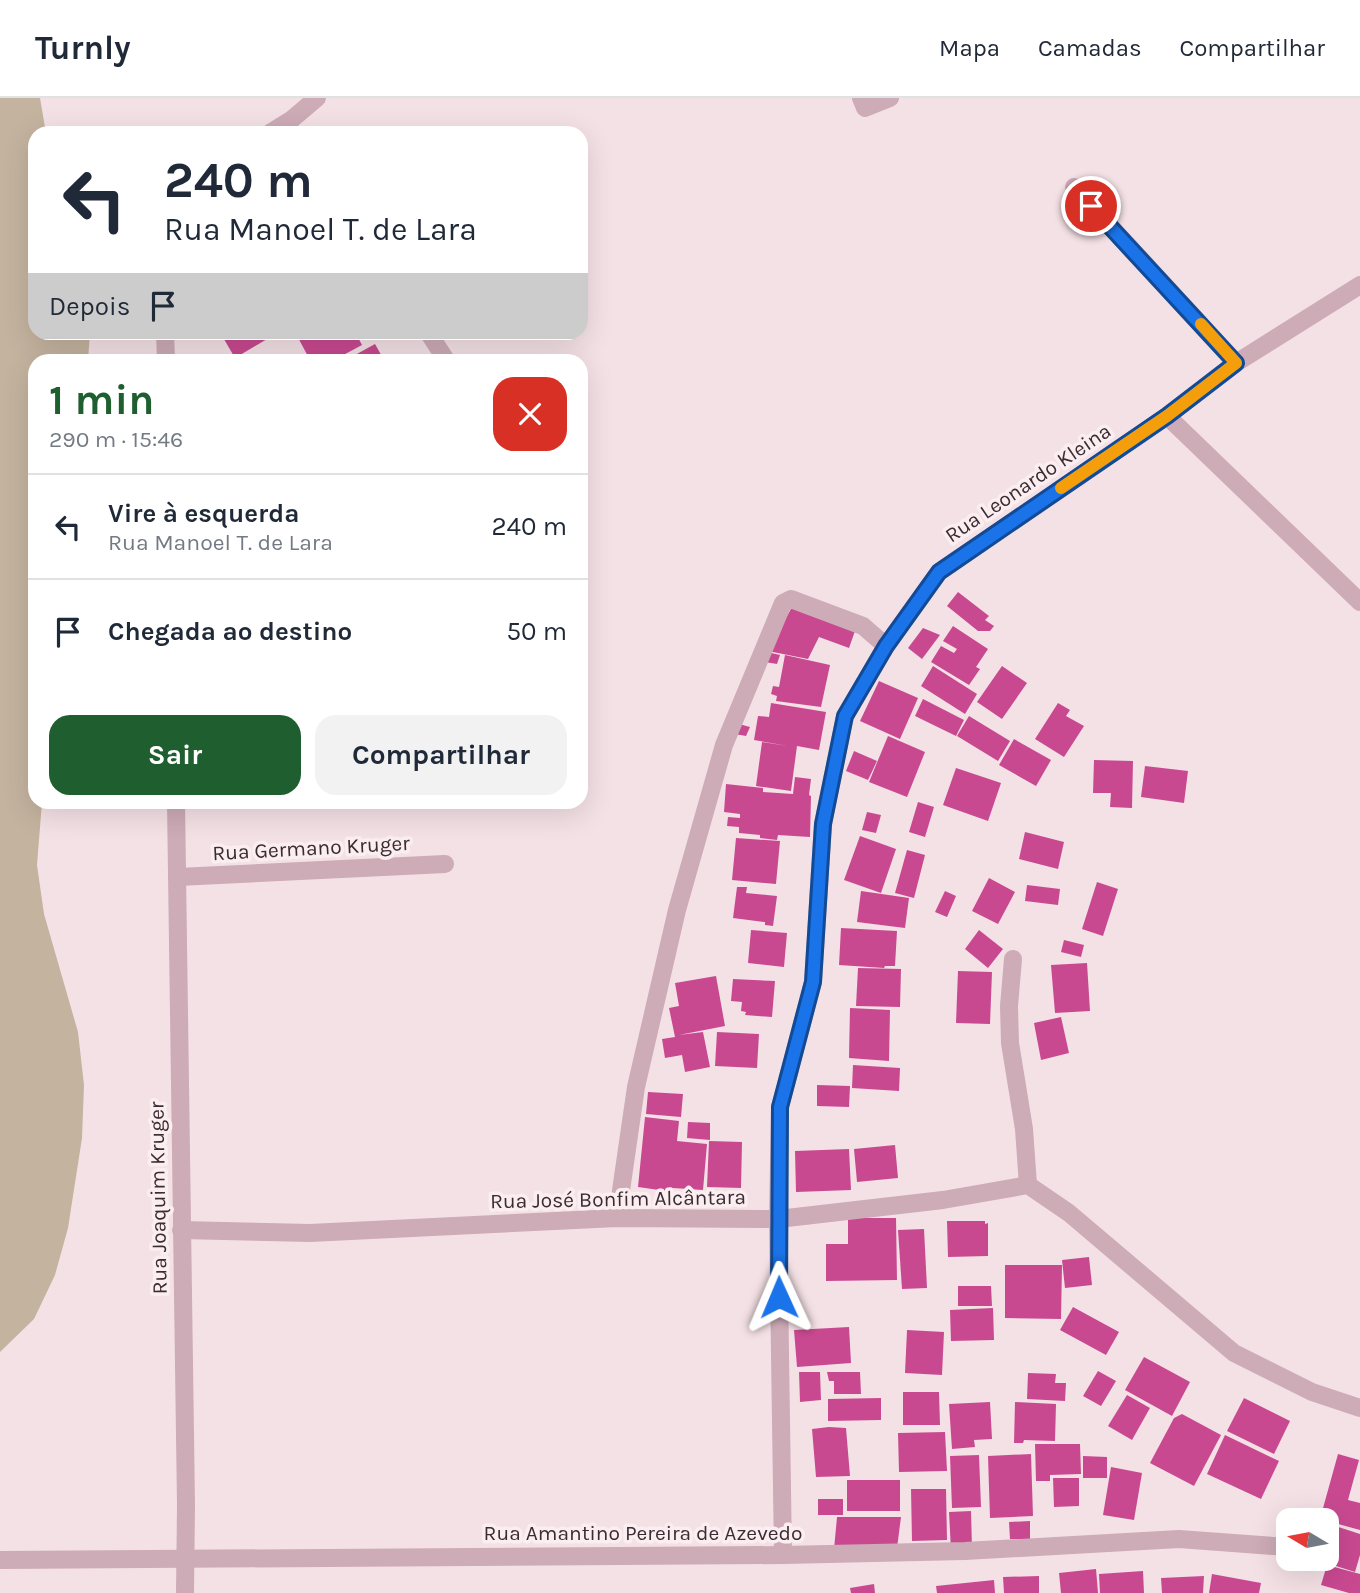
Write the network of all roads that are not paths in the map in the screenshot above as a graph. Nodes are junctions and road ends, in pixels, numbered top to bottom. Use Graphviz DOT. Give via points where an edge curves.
graph roads {
  1 [pos="317,98"];
  2 [pos="890,98"];
  3 [pos="863,103"];
  4 [pos="295,126"];
  5 [pos="1074,187"];
  6 [pos="1360,285"];
  7 [pos="1236,363"];
  8 [pos="1167,416"];
  9 [pos="1360,602"];
  10 [pos="886,646"];
  11 [pos="176,809"];
  12 [pos="445,864"];
  13 [pos="178,877"];
  14 [pos="1013,959"];
  15 [pos="1028,1185"];
  16 [pos="617,1218"];
  17 [pos="778,1219"];
  18 [pos="181,1230"];
  19 [pos="1360,1408"];
  20 [pos="1276,1546"];
  21 [pos="783,1555"];
  22 [pos="185,1559"];
  23 [pos="0,1560"];
  24 [pos="185,1593"];
  1 -- 4 [label="street"];
  2 -- 3 [label="street"];
  5 -- 7 [label="street"];
  6 -- 7 [label="street, Rua Leonardo Kleina"];
  7 -- 8 [label="street, Rua Leonardo Kleina"];
  8 -- 9 [label="street"];
  8 -- 10 [label="street, Rua Leonardo Kleina" via="939,572"];
  10 -- 16 [label="street" via="863,626 791,599 783,603 724,745 677,910 636,1087"];
  10 -- 17 [label="street, Rua Leonardo Kleina" via="845,716 823,824 813,982 780,1107"];
  11 -- 13 [label="street, Rua Joaquim Kruger"];
  12 -- 13 [label="street, Rua Germano Kruger"];
  13 -- 18 [label="street, Rua Joaquim Kruger"];
  14 -- 15 [label="street" via="1010,1043"];
  15 -- 17 [label="street, Rua José Bonfim Alcântara"];
  15 -- 19 [label="street" via="1069,1213 1234,1353 1312,1392"];
  16 -- 17 [label="street, Rua José Bonfim Alcântara"];
  16 -- 18 [label="street, Rua José Bonfim Alcântara" via="310,1233"];
  17 -- 21 [label="street, Rua Leonardo Kleina"];
  18 -- 22 [label="street, Rua Joaquim Kruger"];
  20 -- 21 [label="street, Rua Amantino Pereira de Azevedo" via="1179,1539"];
  21 -- 22 [label="street, Rua Amantino Pereira de Azevedo"];
  22 -- 23 [label="street, Rua Amantino Pereira de Azevedo"];
  22 -- 24 [label="street, Rua Joaquim Kruger"];
}
